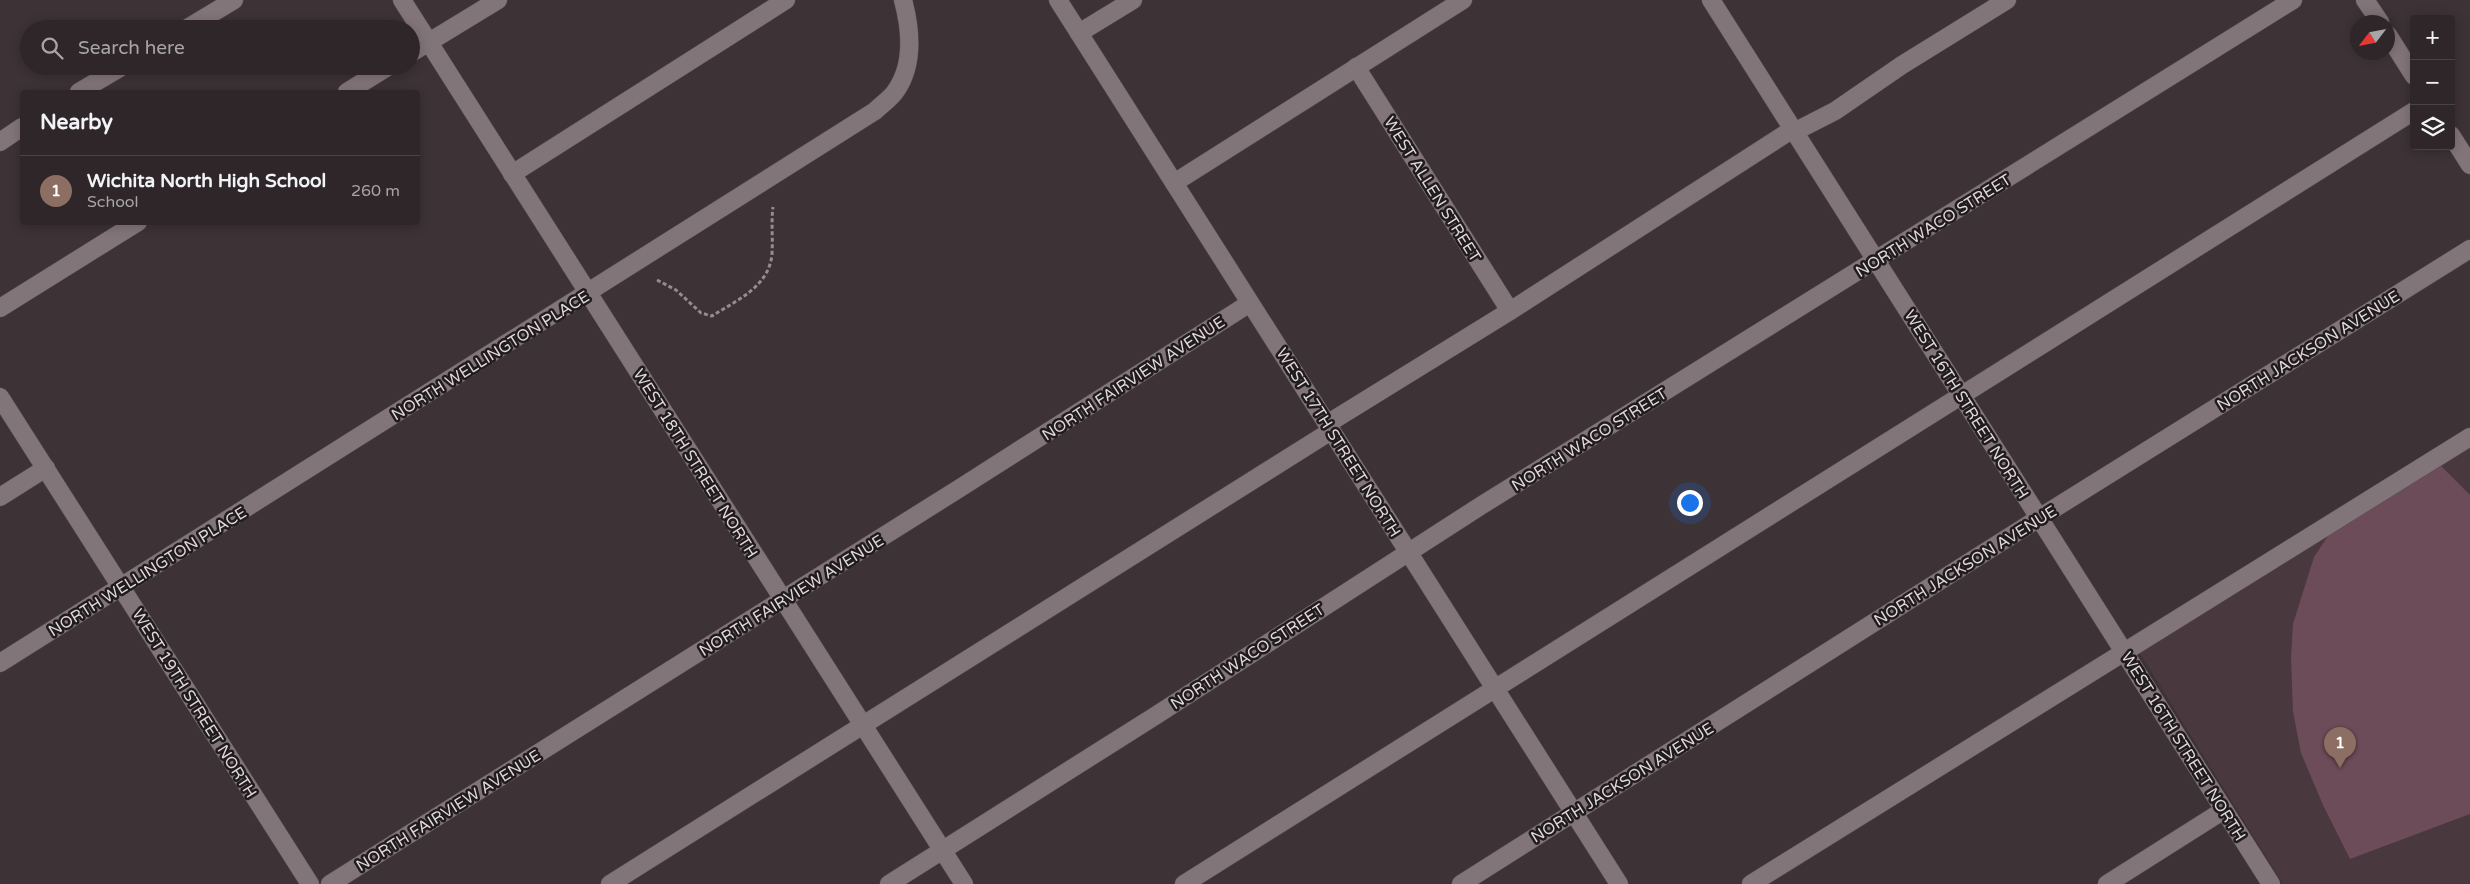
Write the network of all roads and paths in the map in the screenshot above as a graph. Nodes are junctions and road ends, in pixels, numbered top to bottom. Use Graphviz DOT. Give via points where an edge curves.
graph roads {
  1 [pos="234,0"];
  2 [pos="402,0"];
  3 [pos="498,0"];
  4 [pos="786,0"];
  5 [pos="903,0"];
  6 [pos="1058,0"];
  7 [pos="1133,0"];
  8 [pos="1463,0"];
  9 [pos="1711,0"];
  10 [pos="2007,0"];
  11 [pos="2293,0"];
  12 [pos="2365,0"];
  13 [pos="2375,15"];
  14 [pos="201,20"];
  15 [pos="415,20"];
  16 [pos="420,28"];
  17 [pos="1079,33"];
  18 [pos="429,42"];
  19 [pos="2395,46"];
  20 [pos="420,47"];
  21 [pos="1356,67"];
  22 [pos="2410,70"];
  23 [pos="108,75"];
  24 [pos="374,75"];
  25 [pos="82,90"];
  26 [pos="350,90"];
  27 [pos="2410,113"];
  28 [pos="20,128"];
  29 [pos="1793,130"];
  30 [pos="0,142"];
  31 [pos="2455,142"];
  32 [pos="2470,166"];
  33 [pos="512,174"];
  34 [pos="1174,183"];
  35 [pos="773,207"];
  36 [pos="133,225"];
  37 [pos="2470,249"];
  38 [pos="1876,260"];
  39 [pos="657,280"];
  40 [pos="588,292"];
  41 [pos="1250,303"];
  42 [pos="0,308"];
  43 [pos="1510,311"];
  44 [pos="1961,395"];
  45 [pos="0,396"];
  46 [pos="1329,427"];
  47 [pos="2470,437"];
  48 [pos="46,468"];
  49 [pos="0,498"];
  50 [pos="2039,518"];
  51 [pos="1409,552"];
  52 [pos="121,587"];
  53 [pos="783,599"];
  54 [pos="2124,652"];
  55 [pos="0,663"];
  56 [pos="1495,688"];
  57 [pos="863,725"];
  58 [pos="2224,810"];
  59 [pos="1574,813"];
  60 [pos="943,850"];
  61 [pos="310,884"];
  62 [pos="330,884"];
  63 [pos="610,884"];
  64 [pos="889,884"];
  65 [pos="964,884"];
  66 [pos="1184,884"];
  67 [pos="1461,884"];
  68 [pos="1619,884"];
  69 [pos="1752,884"];
  70 [pos="2107,884"];
  71 [pos="2271,884"];
  1 -- 14 [label="street"];
  2 -- 15 [label="street, WEST 18TH STREET NORTH"];
  3 -- 18 [label="street"];
  4 -- 33 [label="street"];
  5 -- 40 [label="street, NORTH WELLINGTON PLACE" via="910,46 905,70 895,92 875,111"];
  6 -- 17 [label="street, WEST 17TH STREET NORTH"];
  7 -- 17 [label="street"];
  8 -- 21 [label="street"];
  9 -- 29 [label="street, WEST 16TH STREET NORTH"];
  10 -- 29 [label="street" via="1835,111"];
  11 -- 38 [label="street, NORTH WACO STREET"];
  12 -- 13 [label="street"];
  16 -- 18 [label="street, WEST 18TH STREET NORTH"];
  17 -- 34 [label="street, WEST 17TH STREET NORTH"];
  18 -- 20 [label="street"];
  18 -- 33 [label="street, WEST 18TH STREET NORTH"];
  19 -- 22 [label="street"];
  21 -- 34 [label="street"];
  21 -- 43 [label="street, WEST ALLEN STREET"];
  23 -- 25 [label="street"];
  24 -- 26 [label="street"];
  27 -- 44 [label="street"];
  28 -- 30 [label="street"];
  29 -- 38 [label="street, WEST 16TH STREET NORTH"];
  29 -- 43 [label="street"];
  31 -- 32 [label="street"];
  33 -- 40 [label="street, WEST 18TH STREET NORTH"];
  34 -- 41 [label="street, WEST 17TH STREET NORTH"];
  35 -- 39 [label="path" via="772,254 767,274 756,287 712,316 701,313 676,290"];
  36 -- 42 [label="street"];
  37 -- 50 [label="street, NORTH JACKSON AVENUE"];
  38 -- 44 [label="street, WEST 16TH STREET NORTH"];
  38 -- 51 [label="street, NORTH WACO STREET"];
  40 -- 52 [label="street, NORTH WELLINGTON PLACE"];
  40 -- 53 [label="street, WEST 18TH STREET NORTH"];
  41 -- 46 [label="street, WEST 17TH STREET NORTH"];
  41 -- 53 [label="street, NORTH FAIRVIEW AVENUE"];
  43 -- 46 [label="street"];
  44 -- 50 [label="street, WEST 16TH STREET NORTH"];
  44 -- 56 [label="street"];
  45 -- 48 [label="street, WEST 19TH STREET NORTH"];
  46 -- 51 [label="street, WEST 17TH STREET NORTH"];
  46 -- 57 [label="street"];
  47 -- 54 [label="street"];
  48 -- 49 [label="street"];
  48 -- 52 [label="street, WEST 19TH STREET NORTH"];
  50 -- 54 [label="street, WEST 16TH STREET NORTH"];
  50 -- 59 [label="street, NORTH JACKSON AVENUE"];
  51 -- 56 [label="street, WEST 17TH STREET NORTH"];
  51 -- 60 [label="street, NORTH WACO STREET"];
  52 -- 55 [label="street, NORTH WELLINGTON PLACE"];
  52 -- 61 [label="street, WEST 19TH STREET NORTH"];
  53 -- 57 [label="street, WEST 18TH STREET NORTH"];
  53 -- 62 [label="street, NORTH FAIRVIEW AVENUE"];
  54 -- 58 [label="street, WEST 16TH STREET NORTH"];
  54 -- 69 [label="street"];
  56 -- 59 [label="street, WEST 17TH STREET NORTH"];
  56 -- 66 [label="street"];
  57 -- 60 [label="street, WEST 18TH STREET NORTH"];
  57 -- 63 [label="street"];
  58 -- 70 [label="street"];
  58 -- 71 [label="street, WEST 16TH STREET NORTH"];
  59 -- 67 [label="street, NORTH JACKSON AVENUE"];
  59 -- 68 [label="street, WEST 17TH STREET NORTH"];
  60 -- 64 [label="street, NORTH WACO STREET"];
  60 -- 65 [label="street, WEST 18TH STREET NORTH"];
}
